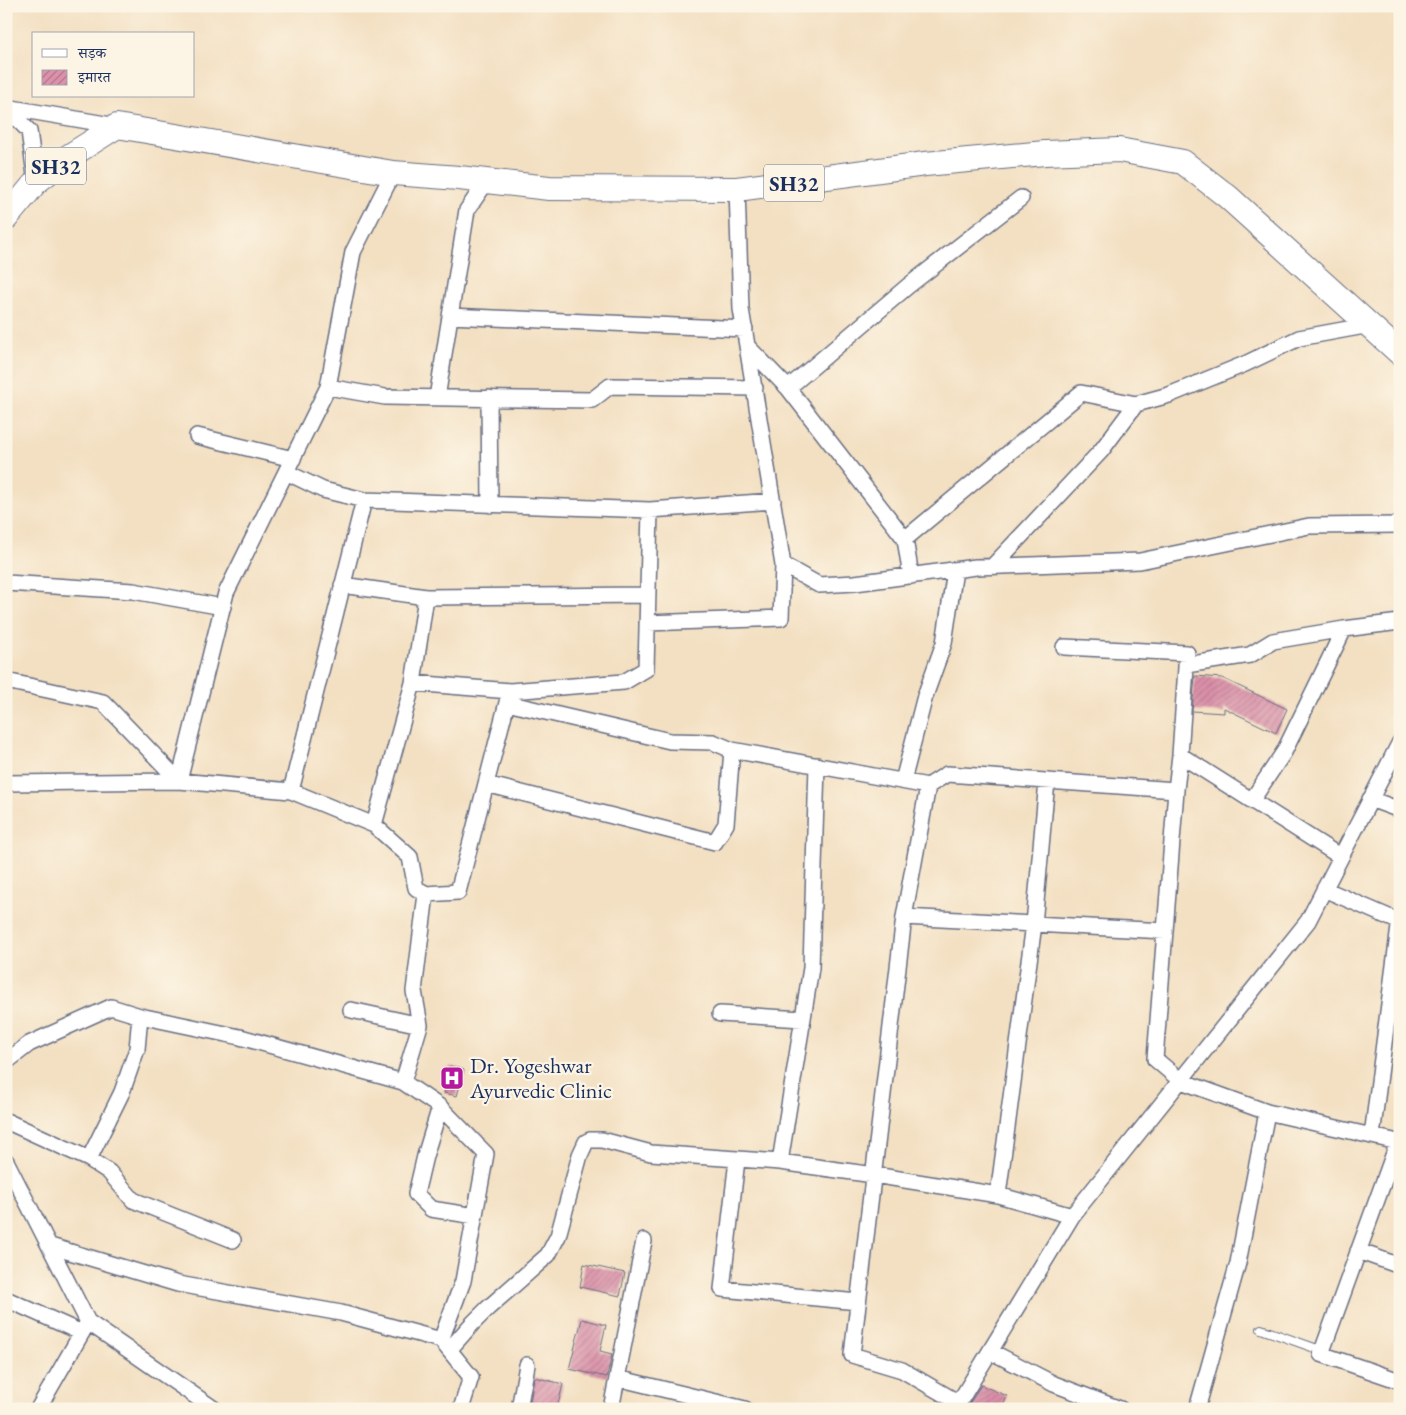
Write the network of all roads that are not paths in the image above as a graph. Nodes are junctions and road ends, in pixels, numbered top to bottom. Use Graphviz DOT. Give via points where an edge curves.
graph roads {
  1 [pos="6,107"];
  2 [pos="117,126"];
  3 [pos="393,173"];
  4 [pos="487,181"];
  5 [pos="36,182"];
  6 [pos="737,189"];
  7 [pos="1021,198"];
  8 [pos="6,218"];
  9 [pos="450,316"];
  10 [pos="1370,325"];
  11 [pos="744,329"];
  12 [pos="748,347"];
  13 [pos="1400,353"];
  14 [pos="328,387"];
  15 [pos="755,388"];
  16 [pos="788,388"];
  17 [pos="437,398"];
  18 [pos="489,398"];
  19 [pos="1136,404"];
  20 [pos="196,436"];
  21 [pos="289,465"];
  22 [pos="364,500"];
  23 [pos="773,501"];
  24 [pos="490,504"];
  25 [pos="650,510"];
  26 [pos="1400,525"];
  27 [pos="905,539"];
  28 [pos="783,565"];
  29 [pos="993,566"];
  30 [pos="955,570"];
  31 [pos="911,576"];
  32 [pos="6,583"];
  33 [pos="342,586"];
  34 [pos="648,595"];
  35 [pos="426,597"];
  36 [pos="223,608"];
  37 [pos="1400,622"];
  38 [pos="647,623"];
  39 [pos="1344,629"];
  40 [pos="1064,646"];
  41 [pos="1186,665"];
  42 [pos="6,681"];
  43 [pos="413,683"];
  44 [pos="508,697"];
  45 [pos="1400,742"];
  46 [pos="732,750"];
  47 [pos="1180,755"];
  48 [pos="817,765"];
  49 [pos="179,781"];
  50 [pos="903,781"];
  51 [pos="1047,781"];
  52 [pos="6,783"];
  53 [pos="486,784"];
  54 [pos="928,786"];
  55 [pos="291,790"];
  56 [pos="1176,790"];
  57 [pos="1370,799"];
  58 [pos="1252,800"];
  59 [pos="1400,810"];
  60 [pos="374,825"];
  61 [pos="1341,857"];
  62 [pos="1324,889"];
  63 [pos="426,894"];
  64 [pos="904,917"];
  65 [pos="1400,921"];
  66 [pos="1034,924"];
  67 [pos="1165,931"];
  68 [pos="351,1010"];
  69 [pos="720,1014"];
  70 [pos="140,1016"];
  71 [pos="803,1019"];
  72 [pos="420,1025"];
  73 [pos="6,1062"];
  74 [pos="1180,1081"];
  75 [pos="404,1082"];
  76 [pos="440,1107"];
  77 [pos="1267,1112"];
  78 [pos="6,1121"];
  79 [pos="1372,1136"];
  80 [pos="89,1160"];
  81 [pos="737,1160"];
  82 [pos="780,1162"];
  83 [pos="7,1165"];
  84 [pos="874,1174"];
  85 [pos="998,1195"];
  86 [pos="475,1216"];
  87 [pos="1072,1216"];
  88 [pos="233,1240"];
  89 [pos="644,1241"];
  90 [pos="50,1246"];
  91 [pos="1358,1251"];
  92 [pos="1400,1266"];
  93 [pos="6,1299"];
  94 [pos="858,1302"];
  95 [pos="85,1327"];
  96 [pos="1261,1330"];
  97 [pos="445,1345"];
  98 [pos="990,1351"];
  99 [pos="1323,1351"];
  100 [pos="527,1365"];
  101 [pos="617,1378"];
  102 [pos="1400,1381"];
  103 [pos="957,1406"];
  104 [pos="38,1409"];
  105 [pos="214,1409"];
  106 [pos="462,1409"];
  107 [pos="519,1409"];
  108 [pos="611,1409"];
  109 [pos="745,1409"];
  110 [pos="1120,1409"];
  111 [pos="1197,1409"];
  1 -- 2 [label="street"];
  1 -- 5 [label="street" via="29,130"];
  2 -- 3 [label="main road, SH32"];
  2 -- 5 [label="main road, SH32"];
  3 -- 4 [label="main road, SH32"];
  3 -- 14 [label="street" via="354,252"];
  4 -- 6 [label="main road, SH32" via="549,188"];
  4 -- 9 [label="street" via="467,210"];
  5 -- 8 [label="main road, SH32"];
  6 -- 10 [label="main road, SH32" via="925,164 1045,153 1119,150 1183,162 1228,196"];
  6 -- 11 [label="street"];
  7 -- 16 [label="street" via="908,286"];
  9 -- 11 [label="street"];
  9 -- 17 [label="street"];
  10 -- 13 [label="main road, SH32"];
  10 -- 19 [label="street" via="1299,338 1169,395"];
  11 -- 12 [label="street"];
  12 -- 15 [label="street"];
  12 -- 16 [label="street"];
  14 -- 17 [label="street" via="385,397"];
  14 -- 21 [label="street"];
  15 -- 18 [label="street" via="610,386 592,400"];
  15 -- 23 [label="street"];
  16 -- 27 [label="street"];
  17 -- 18 [label="street"];
  18 -- 24 [label="street"];
  19 -- 27 [label="street" via="1081,393"];
  19 -- 29 [label="street" via="1102,451"];
  20 -- 21 [label="street"];
  21 -- 22 [label="street" via="323,490"];
  21 -- 36 [label="street" via="226,593"];
  22 -- 24 [label="street"];
  22 -- 33 [label="street"];
  23 -- 25 [label="street"];
  23 -- 28 [label="street"];
  24 -- 25 [label="street"];
  25 -- 34 [label="street"];
  26 -- 29 [label="street" via="1309,526 1140,561"];
  27 -- 31 [label="street"];
  28 -- 31 [label="street" via="819,585"];
  28 -- 38 [label="street" via="780,618"];
  29 -- 30 [label="street"];
  30 -- 31 [label="street"];
  30 -- 50 [label="street" via="944,643 925,696"];
  32 -- 36 [label="street" via="133,591"];
  33 -- 35 [label="street"];
  33 -- 55 [label="street"];
  34 -- 35 [label="street"];
  34 -- 38 [label="street"];
  35 -- 43 [label="street"];
  36 -- 49 [label="street"];
  37 -- 39 [label="street"];
  38 -- 44 [label="street" via="646,669 624,682"];
  39 -- 41 [label="street" via="1273,641 1250,655"];
  39 -- 58 [label="street" via="1284,752"];
  40 -- 41 [label="street" via="1186,653"];
  41 -- 47 [label="street"];
  42 -- 49 [label="street" via="103,702"];
  43 -- 44 [label="street"];
  43 -- 60 [label="street"];
  44 -- 46 [label="street" via="670,741 713,742"];
  44 -- 53 [label="street"];
  45 -- 57 [label="street"];
  46 -- 48 [label="street"];
  46 -- 53 [label="street" via="726,824 715,842"];
  47 -- 56 [label="street"];
  47 -- 58 [label="street"];
  48 -- 50 [label="street"];
  48 -- 71 [label="street" via="811,968"];
  49 -- 52 [label="street"];
  49 -- 55 [label="street"];
  50 -- 54 [label="street"];
  51 -- 54 [label="street" via="946,774"];
  51 -- 56 [label="street"];
  51 -- 66 [label="street"];
  53 -- 63 [label="street" via="458,892"];
  54 -- 64 [label="street"];
  55 -- 60 [label="street"];
  56 -- 67 [label="street"];
  57 -- 59 [label="street"];
  57 -- 61 [label="street"];
  58 -- 61 [label="street"];
  60 -- 63 [label="street" via="410,857 416,888"];
  61 -- 62 [label="street"];
  62 -- 65 [label="street"];
  62 -- 74 [label="street" via="1308,921"];
  63 -- 72 [label="street" via="414,991"];
  64 -- 66 [label="street"];
  64 -- 84 [label="street"];
  65 -- 79 [label="street"];
  66 -- 67 [label="street"];
  66 -- 85 [label="street"];
  67 -- 74 [label="street" via="1155,1059"];
  68 -- 72 [label="street"];
  69 -- 71 [label="street"];
  70 -- 73 [label="street" via="111,1007 29,1044"];
  70 -- 75 [label="street" via="240,1037"];
  70 -- 80 [label="street" via="137,1049 122,1092"];
  71 -- 82 [label="street"];
  72 -- 75 [label="street"];
  74 -- 77 [label="street"];
  74 -- 87 [label="street"];
  75 -- 76 [label="street"];
  76 -- 86 [label="street" via="486,1154"];
  76 -- 86 [label="street" via="416,1194 431,1209"];
  77 -- 79 [label="street"];
  77 -- 111 [label="street" via="1238,1263"];
  78 -- 80 [label="street"];
  79 -- 91 [label="street" via="1398,1142"];
  80 -- 88 [label="street" via="109,1172 133,1200"];
  81 -- 82 [label="street"];
  81 -- 94 [label="street" via="722,1289"];
  81 -- 97 [label="street" via="651,1153 595,1139 586,1142 558,1236 548,1255"];
  82 -- 84 [label="street"];
  83 -- 90 [label="street"];
  84 -- 85 [label="street"];
  84 -- 94 [label="street"];
  85 -- 87 [label="street"];
  86 -- 97 [label="street" via="463,1281"];
  87 -- 98 [label="street"];
  89 -- 101 [label="street"];
  90 -- 95 [label="street"];
  90 -- 97 [label="street" via="178,1284 341,1313"];
  91 -- 92 [label="street"];
  91 -- 99 [label="street"];
  93 -- 95 [label="street"];
  94 -- 103 [label="street" via="852,1355 902,1370"];
  95 -- 104 [label="street"];
  95 -- 105 [label="street"];
  96 -- 99 [label="lane"];
  97 -- 106 [label="street" via="471,1377"];
  98 -- 103 [label="street"];
  98 -- 110 [label="street" via="1054,1384"];
  99 -- 102 [label="street" via="1321,1354"];
  100 -- 107 [label="street"];
  101 -- 108 [label="street"];
  101 -- 109 [label="street"];
}
